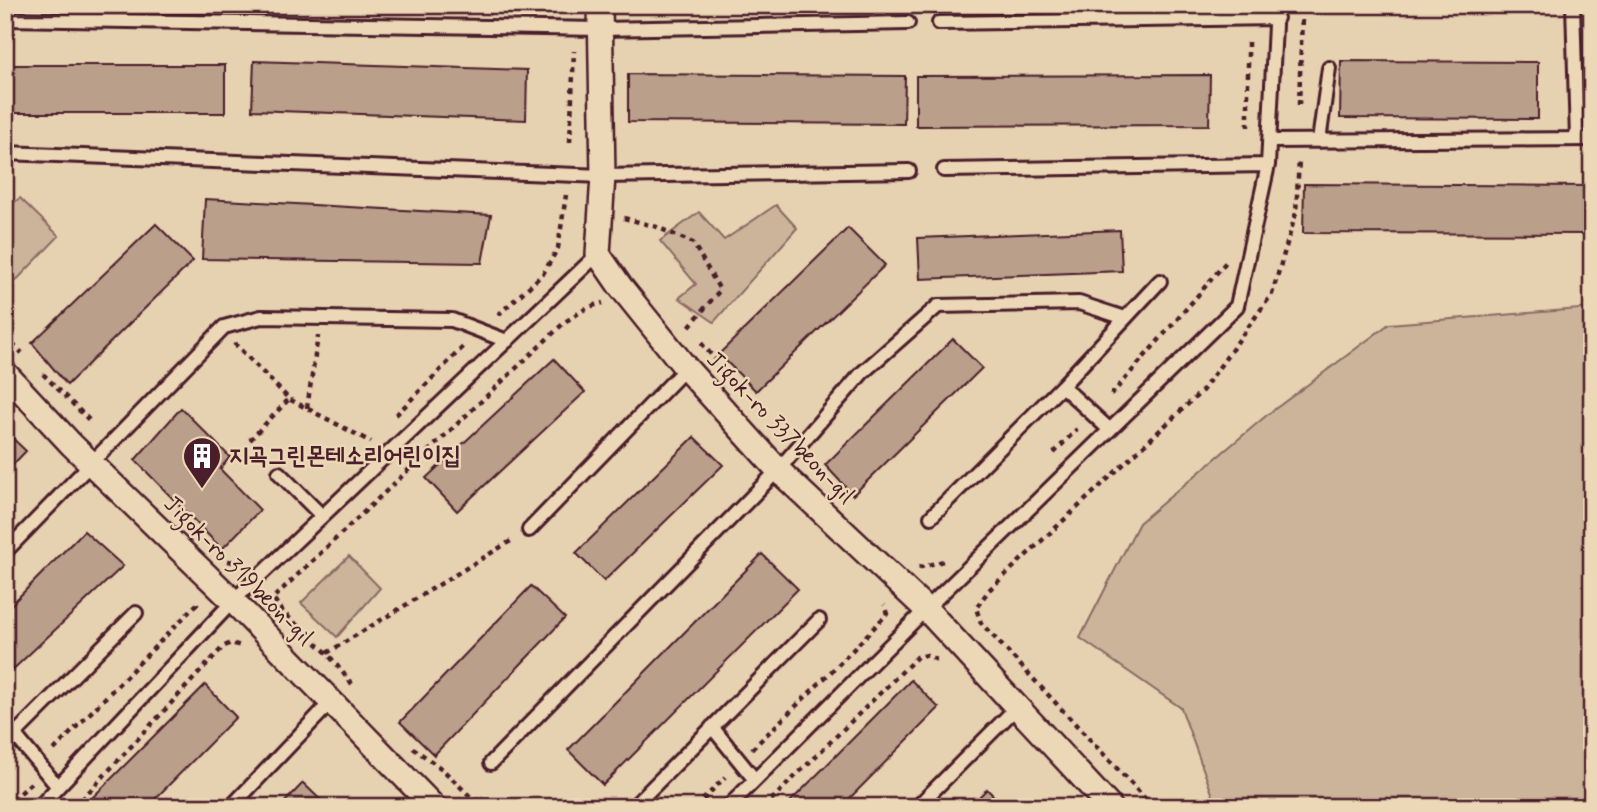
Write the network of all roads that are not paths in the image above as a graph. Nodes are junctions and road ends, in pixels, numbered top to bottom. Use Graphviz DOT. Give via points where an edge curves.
graph roads {
  1 [pos="600,5"];
  2 [pos="1573,5"];
  3 [pos="1277,12"];
  4 [pos="5,19"];
  5 [pos="908,23"];
  6 [pos="939,23"];
  7 [pos="600,29"];
  8 [pos="1329,68"];
  9 [pos="1577,139"];
  10 [pos="1592,139"];
  11 [pos="1269,141"];
  12 [pos="1319,141"];
  13 [pos="5,153"];
  14 [pos="1268,165"];
  15 [pos="944,170"];
  16 [pos="909,171"];
  17 [pos="603,176"];
  18 [pos="598,254"];
  19 [pos="1160,281"];
  20 [pos="1125,318"];
  21 [pos="507,341"];
  22 [pos="686,368"];
  23 [pos="5,373"];
  24 [pos="1062,386"];
  25 [pos="1110,430"];
  26 [pos="92,464"];
  27 [pos="778,470"];
  28 [pos="278,473"];
  29 [pos="322,516"];
  30 [pos="931,517"];
  31 [pos="529,530"];
  32 [pos="5,552"];
  33 [pos="233,601"];
  34 [pos="926,609"];
  35 [pos="136,613"];
  36 [pos="819,620"];
  37 [pos="331,702"];
  38 [pos="1017,707"];
  39 [pos="712,727"];
  40 [pos="15,734"];
  41 [pos="5,744"];
  42 [pos="491,763"];
  43 [pos="755,780"];
  44 [pos="58,787"];
  45 [pos="432,806"];
  46 [pos="39,807"];
  47 [pos="232,807"];
  48 [pos="633,807"];
  49 [pos="728,807"];
  50 [pos="917,807"];
  51 [pos="1110,807"];
  1 -- 7 [label="street"];
  2 -- 9 [label="lane"];
  3 -- 6 [label="lane"];
  3 -- 11 [label="lane"];
  4 -- 7 [label="lane"];
  5 -- 7 [label="lane"];
  7 -- 17 [label="street"];
  8 -- 12 [label="lane"];
  9 -- 10 [label="lane"];
  9 -- 12 [label="lane"];
  11 -- 12 [label="lane"];
  11 -- 14 [label="lane"];
  13 -- 17 [label="lane"];
  14 -- 15 [label="lane"];
  14 -- 25 [label="lane" via="1237,306"];
  16 -- 17 [label="lane"];
  17 -- 18 [label="street"];
  18 -- 21 [label="lane"];
  18 -- 22 [label="street, Jigok-ro 337beon-gil"];
  19 -- 20 [label="lane"];
  20 -- 24 [label="lane"];
  20 -- 27 [label="lane" via="1079,303 938,306 862,373"];
  21 -- 26 [label="lane" via="452,320 261,317 224,327"];
  21 -- 29 [label="lane"];
  22 -- 27 [label="street, Jigok-ro 337beon-gil"];
  22 -- 31 [label="lane"];
  23 -- 26 [label="street, Jigok-ro 319beon-gil"];
  24 -- 25 [label="lane"];
  24 -- 30 [label="lane"];
  25 -- 34 [label="lane"];
  26 -- 32 [label="lane"];
  26 -- 33 [label="street, Jigok-ro 319beon-gil"];
  27 -- 34 [label="street, Jigok-ro 337beon-gil"];
  27 -- 42 [label="lane"];
  28 -- 29 [label="lane"];
  29 -- 33 [label="lane"];
  33 -- 37 [label="street, Jigok-ro 319beon-gil"];
  33 -- 44 [label="lane"];
  34 -- 38 [label="street, Jigok-ro 337beon-gil"];
  34 -- 43 [label="lane"];
  35 -- 40 [label="lane"];
  36 -- 39 [label="lane"];
  37 -- 45 [label="street, Jigok-ro 319beon-gil"];
  37 -- 47 [label="lane"];
  38 -- 50 [label="lane"];
  38 -- 51 [label="street, Jigok-ro 337beon-gil"];
  39 -- 43 [label="lane"];
  39 -- 48 [label="lane"];
  40 -- 41 [label="lane"];
  40 -- 44 [label="lane"];
  43 -- 49 [label="lane"];
  44 -- 46 [label="lane"];
}
